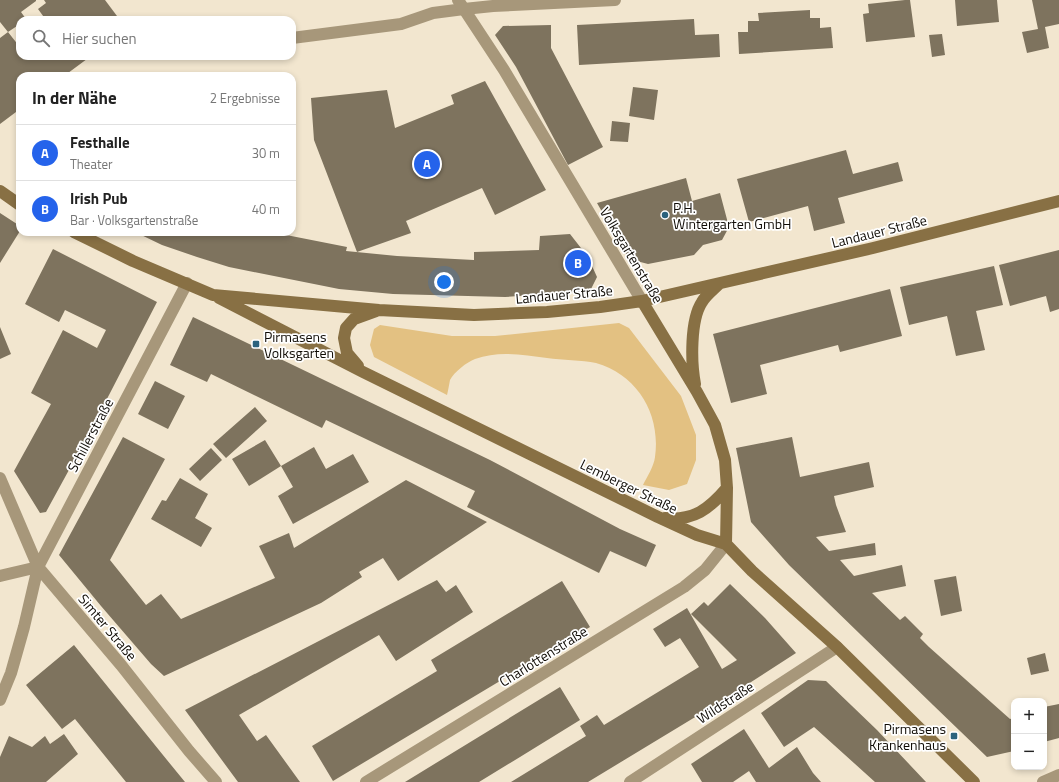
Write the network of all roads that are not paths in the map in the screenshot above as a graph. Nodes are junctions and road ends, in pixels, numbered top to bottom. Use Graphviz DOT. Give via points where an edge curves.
graph roads {
  1 [pos="615,0"];
  2 [pos="461,5"];
  3 [pos="296,37"];
  4 [pos="0,191"];
  5 [pos="1059,201"];
  6 [pos="16,202"];
  7 [pos="82,236"];
  8 [pos="187,283"];
  9 [pos="719,284"];
  10 [pos="213,295"];
  11 [pos="642,300"];
  12 [pos="379,310"];
  13 [pos="363,372"];
  14 [pos="697,392"];
  15 [pos="0,478"];
  16 [pos="727,488"];
  17 [pos="658,517"];
  18 [pos="726,544"];
  19 [pos="38,567"];
  20 [pos="0,576"];
  21 [pos="837,647"];
  22 [pos="0,700"];
  23 [pos="1059,775"];
  24 [pos="216,782"];
  25 [pos="366,782"];
  26 [pos="630,782"];
  27 [pos="974,782"];
  28 [pos="1043,782"];
  1 -- 2 [label="street" via="493,6"];
  2 -- 3 [label="street" via="401,24"];
  2 -- 11 [label="street, Volksgartenstraße" via="504,70"];
  4 -- 6 [label="main road"];
  5 -- 9 [label="main road, Landauer Straße"];
  7 -- 8 [label="main road, Landauer Straße" via="133,261"];
  8 -- 10 [label="main road, Landauer Straße"];
  8 -- 19 [label="street, Schillerstraße"];
  9 -- 11 [label="main road, Landauer Straße"];
  9 -- 14 [label="main road" via="702,301 697,312 693,373"];
  10 -- 12 [label="main road, Landauer Straße"];
  10 -- 13 [label="main road, Lemberger Straße"];
  11 -- 12 [label="main road, Landauer Straße" via="548,312 482,315"];
  11 -- 14 [label="main road, Volksgartenstraße"];
  12 -- 13 [label="main road" via="354,319 346,328 344,338 347,353"];
  13 -- 17 [label="main road, Lemberger Straße"];
  14 -- 16 [label="main road, Volksgartenstraße" via="715,425 724,460"];
  15 -- 19 [label="street, Simter Straße"];
  16 -- 17 [label="main road" via="710,506 694,516 676,519"];
  16 -- 18 [label="main road, Volksgartenstraße"];
  17 -- 18 [label="main road, Lemberger Straße" via="697,535"];
  18 -- 21 [label="main road, Lemberger Straße" via="752,571"];
  18 -- 25 [label="street, Charlottenstraße" via="705,570 684,587"];
  19 -- 20 [label="street"];
  19 -- 22 [label="street, Schillerstraße" via="11,673"];
  19 -- 24 [label="street, Simter Straße" via="121,664"];
  21 -- 26 [label="street, Wildstraße"];
  21 -- 27 [label="main road, Lemberger Straße"];
  23 -- 28 [label="street"];
}
